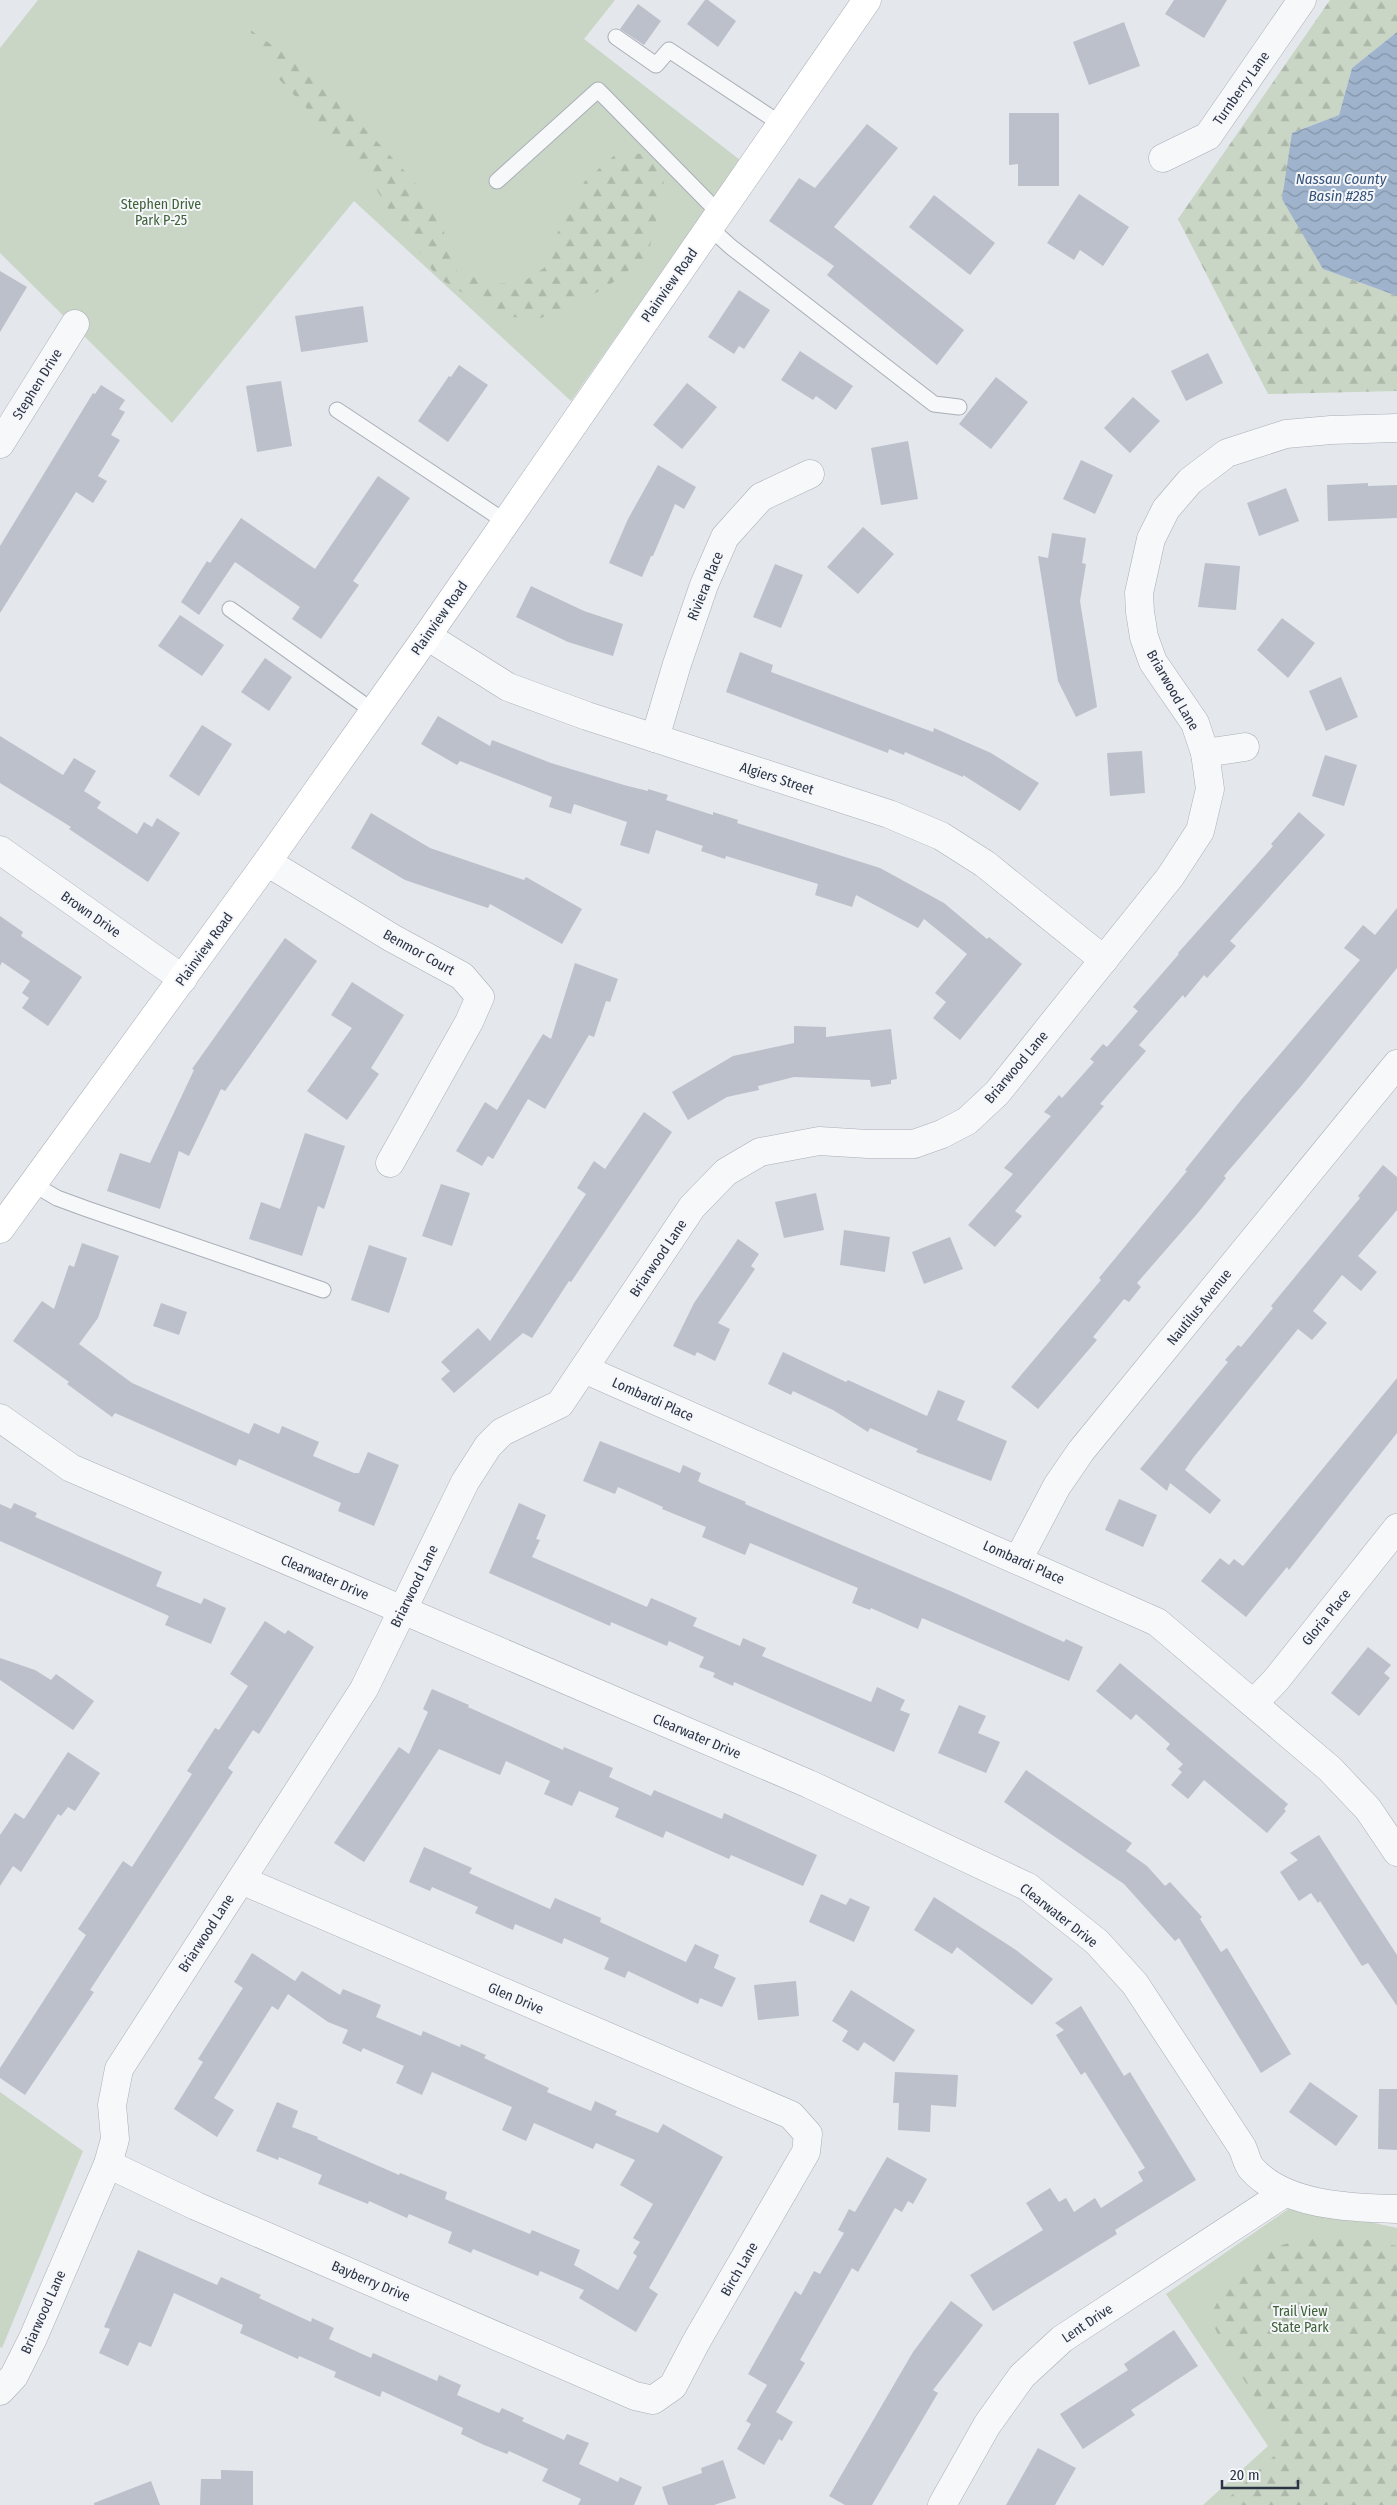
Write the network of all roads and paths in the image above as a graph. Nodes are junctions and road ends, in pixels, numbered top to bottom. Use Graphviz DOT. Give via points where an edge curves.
graph roads {
  1 [pos="867,0"];
  2 [pos="1302,0"];
  3 [pos="616,37"];
  4 [pos="781,124"];
  5 [pos="1163,158"];
  6 [pos="497,181"];
  7 [pos="714,220"];
  8 [pos="75,324"];
  9 [pos="959,407"];
  10 [pos="337,410"];
  11 [pos="1397,428"];
  12 [pos="0,444"];
  13 [pos="810,474"];
  14 [pos="506,522"];
  15 [pos="230,610"];
  16 [pos="427,636"];
  17 [pos="373,711"];
  18 [pos="654,738"];
  19 [pos="1245,747"];
  20 [pos="1205,753"];
  21 [pos="0,850"];
  22 [pos="267,862"];
  23 [pos="1104,960"];
  24 [pos="183,979"];
  25 [pos="1397,1064"];
  26 [pos="390,1163"];
  27 [pos="33,1184"];
  28 [pos="0,1229"];
  29 [pos="322,1290"];
  30 [pos="584,1368"];
  31 [pos="0,1418"];
  32 [pos="1397,1528"];
  33 [pos="1018,1560"];
  34 [pos="402,1610"];
  35 [pos="1254,1703"];
  36 [pos="1397,1852"];
  37 [pos="241,1880"];
  38 [pos="791,2115"];
  39 [pos="108,2164"];
  40 [pos="1283,2194"];
  41 [pos="1397,2209"];
  42 [pos="0,2391"];
  43 [pos="635,2396"];
  44 [pos="942,2505"];
  1 -- 4 [label="main road, Plainview Road"];
  2 -- 5 [label="street, Turnberry Lane" via="1208,136"];
  3 -- 4 [label="lane" via="656,65 669,50"];
  4 -- 7 [label="main road, Plainview Road"];
  6 -- 7 [label="lane" via="598,90"];
  7 -- 9 [label="lane" via="731,247 934,404"];
  7 -- 14 [label="main road, Plainview Road"];
  8 -- 12 [label="street, Stephen Drive"];
  10 -- 14 [label="lane"];
  11 -- 20 [label="street, Briarwood Lane" via="1286,434 1228,453 1190,481 1166,509 1151,539 1140,593 1140,612 1153,662 1195,723"];
  13 -- 18 [label="street, Riviera Place" via="761,497 725,537 701,594"];
  14 -- 16 [label="main road, Plainview Road"];
  15 -- 17 [label="lane"];
  16 -- 17 [label="main road, Plainview Road"];
  16 -- 18 [label="street, Algiers Street" via="508,687"];
  17 -- 22 [label="main road, Plainview Road"];
  18 -- 23 [label="street, Algiers Street" via="889,814 942,836 985,864"];
  19 -- 20 [label="street"];
  20 -- 23 [label="street, Briarwood Lane" via="1210,789 1200,831 1170,877"];
  21 -- 24 [label="street, Brown Drive"];
  22 -- 24 [label="main road, Plainview Road"];
  22 -- 26 [label="street, Benmor Court" via="392,938 462,976 480,997"];
  23 -- 30 [label="street, Briarwood Lane" via="997,1093 967,1121 914,1144 819,1140 760,1152 726,1172 692,1207"];
  24 -- 27 [label="main road, Plainview Road"];
  25 -- 33 [label="street, Nautilus Avenue" via="1081,1451 1057,1486"];
  27 -- 28 [label="main road, Plainview Road"];
  27 -- 29 [label="lane" via="57,1198 95,1212"];
  30 -- 33 [label="street, Lombardi Place"];
  30 -- 34 [label="street, Briarwood Lane" via="560,1404 502,1432 488,1446 465,1482"];
  31 -- 34 [label="street, Clearwater Drive" via="71,1468"];
  32 -- 35 [label="street, Gloria Place"];
  33 -- 35 [label="street, Lombardi Place" via="1157,1622"];
  34 -- 37 [label="street, Briarwood Lane" via="364,1689"];
  34 -- 40 [label="street, Clearwater Drive" via="809,1784 1028,1887 1096,1942 1135,1984 1242,2147 1250,2168"];
  35 -- 36 [label="street, Lombardi Place" via="1330,1768 1368,1809"];
  37 -- 38 [label="street, Glen Drive"];
  37 -- 39 [label="street, Briarwood Lane" via="119,2069 112,2105 115,2139"];
  38 -- 43 [label="street, Birch Lane" via="808,2134 806,2152 673,2386 653,2400"];
  39 -- 42 [label="street, Briarwood Lane" via="33,2338 14,2376"];
  39 -- 43 [label="street, Bayberry Drive" via="196,2206"];
  40 -- 41 [label="street" via="1354,2208"];
  40 -- 44 [label="street, Lent Drive" via="1062,2339 1022,2376 987,2425"];
}
